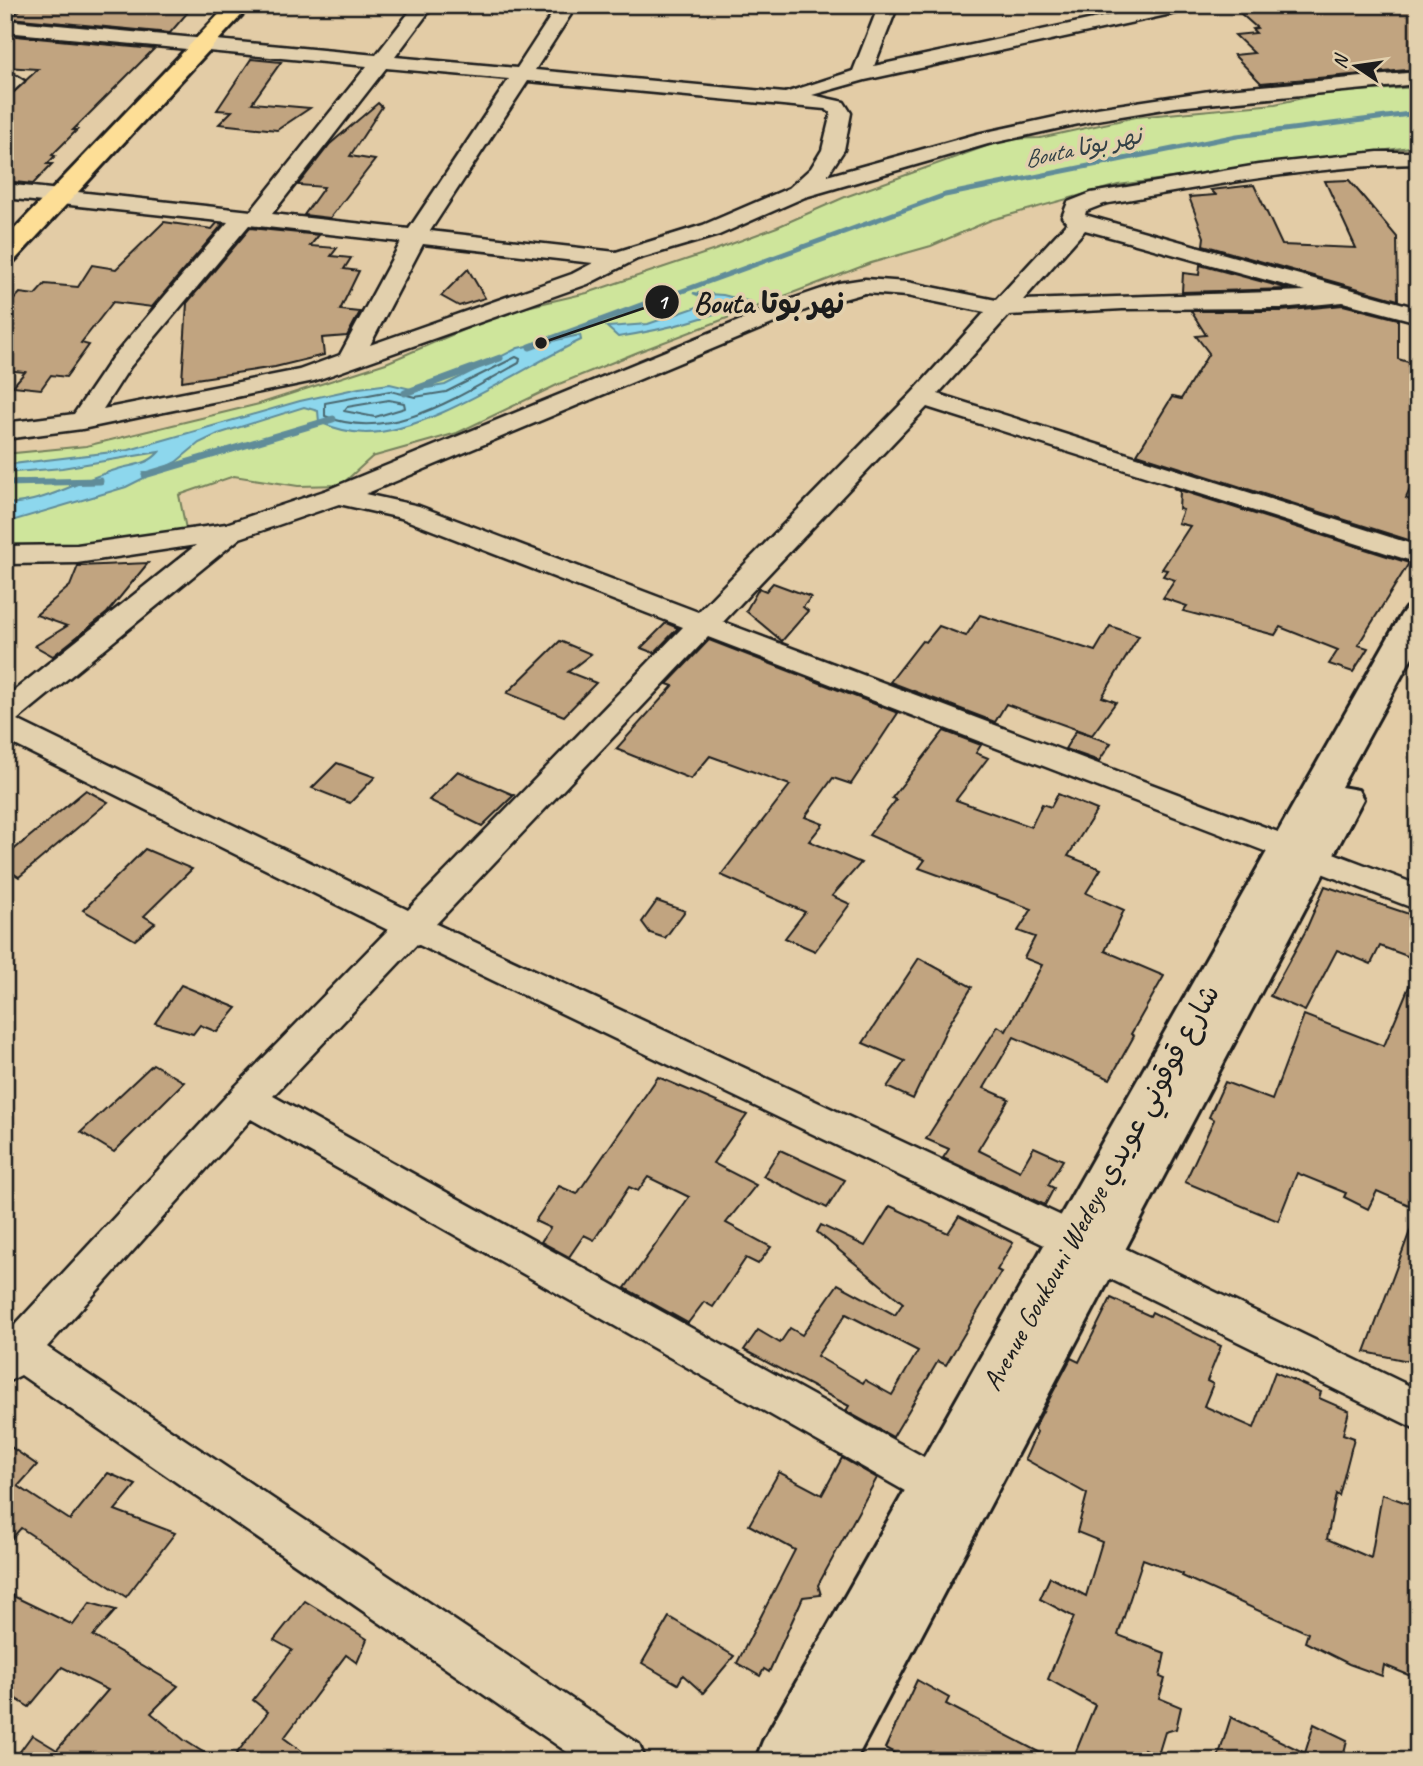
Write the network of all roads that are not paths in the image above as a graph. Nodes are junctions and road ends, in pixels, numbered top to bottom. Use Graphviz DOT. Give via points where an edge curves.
graph roads {
  1 [pos="224,5"];
  2 [pos="240,5"];
  3 [pos="425,5"];
  4 [pos="568,5"];
  5 [pos="889,5"];
  6 [pos="1185,5"];
  7 [pos="54,13"];
  8 [pos="5,26"];
  9 [pos="36,29"];
  10 [pos="195,44"];
  11 [pos="382,61"];
  12 [pos="521,75"];
  13 [pos="861,75"];
  14 [pos="1418,78"];
  15 [pos="778,99"];
  16 [pos="1418,158"];
  17 [pos="5,191"];
  18 [pos="797,193"];
  19 [pos="52,197"];
  20 [pos="251,216"];
  21 [pos="1080,222"];
  22 [pos="5,234"];
  23 [pos="416,235"];
  24 [pos="5,255"];
  25 [pos="619,259"];
  26 [pos="1342,295"];
  27 [pos="999,308"];
  28 [pos="1418,315"];
  29 [pos="349,361"];
  30 [pos="922,397"];
  31 [pos="82,421"];
  32 [pos="5,431"];
  33 [pos="337,496"];
  34 [pos="230,532"];
  35 [pos="5,555"];
  36 [pos="1418,555"];
  37 [pos="1418,615"];
  38 [pos="704,622"];
  39 [pos="1418,662"];
  40 [pos="5,714"];
  41 [pos="5,727"];
  42 [pos="1301,852"];
  43 [pos="1418,898"];
  44 [pos="414,928"];
  45 [pos="247,1099"];
  46 [pos="1085,1247"];
  47 [pos="10,1352"];
  48 [pos="1418,1411"];
  49 [pos="934,1485"];
  50 [pos="622,1761"];
  51 [pos="783,1761"];
  52 [pos="825,1761"];
  1 -- 10 [label="main road"];
  2 -- 10 [label="main road"];
  3 -- 11 [label="street"];
  4 -- 12 [label="street"];
  5 -- 13 [label="street"];
  6 -- 13 [label="street"];
  7 -- 9 [label="street"];
  8 -- 9 [label="street"];
  9 -- 10 [label="street"];
  10 -- 11 [label="street"];
  10 -- 19 [label="main road"];
  11 -- 12 [label="street"];
  11 -- 20 [label="street"];
  12 -- 15 [label="street"];
  12 -- 23 [label="street"];
  13 -- 15 [label="street"];
  14 -- 18 [label="street" via="1195,99 1098,114 886,164"];
  15 -- 18 [label="street" via="828,103 841,113 833,150"];
  16 -- 21 [label="street" via="1279,170 1099,198 1076,207 1073,217"];
  17 -- 19 [label="street"];
  18 -- 25 [label="street" via="711,230"];
  19 -- 20 [label="street"];
  19 -- 22 [label="main road"];
  19 -- 24 [label="main road"];
  20 -- 23 [label="street"];
  20 -- 31 [label="street" via="121,363"];
  21 -- 26 [label="street"];
  21 -- 27 [label="street"];
  23 -- 25 [label="street"];
  23 -- 29 [label="street"];
  25 -- 29 [label="street" via="580,279"];
  26 -- 27 [label="street" via="1281,301"];
  26 -- 28 [label="street"];
  27 -- 30 [label="street"];
  27 -- 33 [label="street" via="907,289 847,288"];
  29 -- 31 [label="street" via="305,376"];
  30 -- 36 [label="street"];
  30 -- 38 [label="street"];
  31 -- 32 [label="street"];
  33 -- 34 [label="street"];
  33 -- 38 [label="street" via="409,512"];
  34 -- 35 [label="street" via="77,554"];
  34 -- 40 [label="street"];
  37 -- 42 [label="street, Avenue Goukouni Wedeye شارع قوقوني عويدي"];
  38 -- 42 [label="street"];
  38 -- 44 [label="street"];
  39 -- 42 [label="street, Avenue Goukouni Wedeye شارع قوقوني عويدي"];
  41 -- 44 [label="street"];
  42 -- 43 [label="street"];
  42 -- 46 [label="street, Avenue Goukouni Wedeye شارع قوقوني عويدي"];
  44 -- 45 [label="street"];
  44 -- 46 [label="street"];
  45 -- 47 [label="street"];
  45 -- 49 [label="street"];
  46 -- 48 [label="street"];
  46 -- 49 [label="street, Avenue Goukouni Wedeye شارع قوقوني عويدي"];
  46 -- 52 [label="street, Avenue Goukouni Wedeye شارع قوقوني عويدي"];
  47 -- 50 [label="street"];
  49 -- 51 [label="street, Avenue Goukouni Wedeye شارع قوقوني عويدي"];
}
